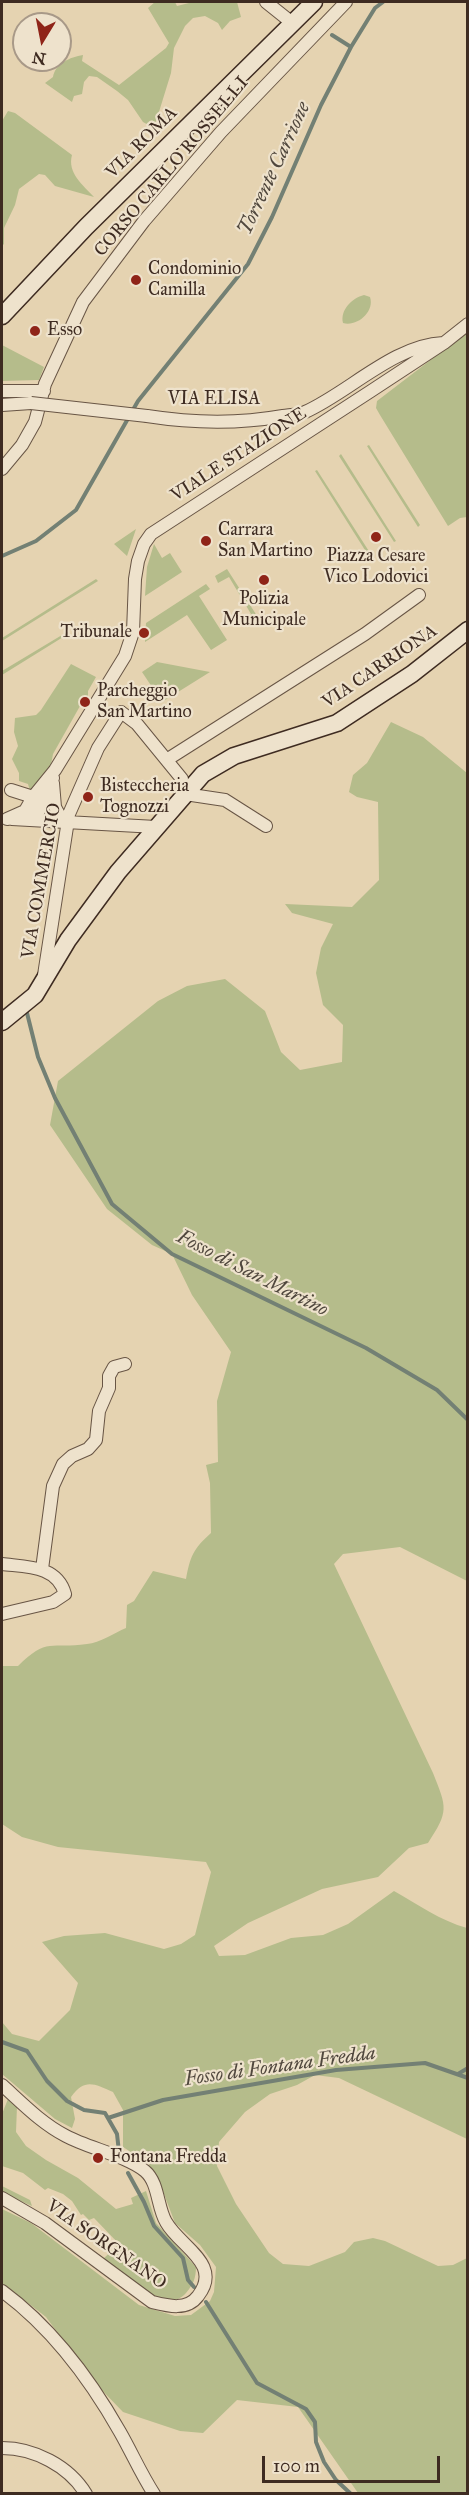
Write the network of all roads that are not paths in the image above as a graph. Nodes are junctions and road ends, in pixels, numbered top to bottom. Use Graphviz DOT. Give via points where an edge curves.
graph roads {
  1 [pos="266,2"];
  2 [pos="314,2"];
  3 [pos="346,2"];
  4 [pos="291,22"];
  5 [pos="2,316"];
  6 [pos="468,324"];
  7 [pos="444,343"];
  8 [pos="2,391"];
  9 [pos="44,391"];
  10 [pos="2,405"];
  11 [pos="2,469"];
  12 [pos="419,595"];
  13 [pos="468,630"];
  14 [pos="168,759"];
  15 [pos="55,770"];
  16 [pos="184,786"];
  17 [pos="53,788"];
  18 [pos="11,789"];
  19 [pos="33,797"];
  20 [pos="72,804"];
  21 [pos="4,819"];
  22 [pos="29,820"];
  23 [pos="65,822"];
  24 [pos="266,826"];
  25 [pos="156,827"];
  26 [pos="44,979"];
  27 [pos="2,1022"];
  28 [pos="125,1364"];
  29 [pos="2,1564"];
  30 [pos="42,1569"];
  31 [pos="2,1614"];
  32 [pos="2,2085"];
  33 [pos="2,2198"];
  34 [pos="2,2290"];
  35 [pos="2,2448"];
  36 [pos="86,2493"];
  37 [pos="154,2493"];
  1 -- 4 [label="street"];
  2 -- 4 [label="main road, VIA ROMA"];
  3 -- 9 [label="street, CORSO CARLO ROSSELLI" via="221,132 144,221 83,302"];
  4 -- 5 [label="main road, VIA ROMA" via="94,218"];
  6 -- 7 [label="street, VIALE STAZIONE"];
  7 -- 10 [label="street, VIA ELISA, bridge" via="422,345 304,413 244,422 185,422 31,403"];
  7 -- 15 [label="street, VIALE STAZIONE" via="151,534 138,561 130,645"];
  8 -- 9 [label="street"];
  9 -- 11 [label="street, CORSO CARLO ROSSELLI" via="30,432"];
  12 -- 14 [label="street"];
  13 -- 16 [label="main road, VIA CARRIONA" via="412,674 337,723 234,756"];
  14 -- 16 [label="street, VIA COMMERCIO"];
  14 -- 20 [label="street, VIA COMMERCIO" via="121,712 98,748"];
  15 -- 17 [label="street"];
  15 -- 19 [label="street"];
  15 -- 22 [label="street" via="43,804"];
  16 -- 24 [label="street" via="225,800"];
  16 -- 25 [label="main road, VIA CARRIONA"];
  17 -- 20 [label="street"];
  17 -- 23 [label="street" via="55,807"];
  18 -- 19 [label="street"];
  19 -- 21 [label="street" via="25,812"];
  20 -- 23 [label="street, VIA COMMERCIO"];
  21 -- 22 [label="street"];
  22 -- 23 [label="street"];
  23 -- 25 [label="street"];
  23 -- 26 [label="street, VIA COMMERCIO"];
  25 -- 26 [label="main road, VIA CARRIONA" via="80,923"];
  26 -- 27 [label="main road, VIA CARRIONA" via="35,995"];
  28 -- 30 [label="street" via="114,1367 109,1376 109,1388 99,1410 96,1440 63,1464 53,1486"];
  29 -- 30 [label="street"];
  30 -- 31 [label="street" via="59,1580 65,1594 53,1602"];
  32 -- 33 [label="street, VIA SORGNANO" via="66,2136 147,2173 164,2219 206,2270 206,2285 193,2302 184,2306 152,2302 45,2223"];
  34 -- 37 [label="street" via="37,2318 69,2356 116,2425"];
  35 -- 36 [label="street" via="39,2456 63,2468"];
}
